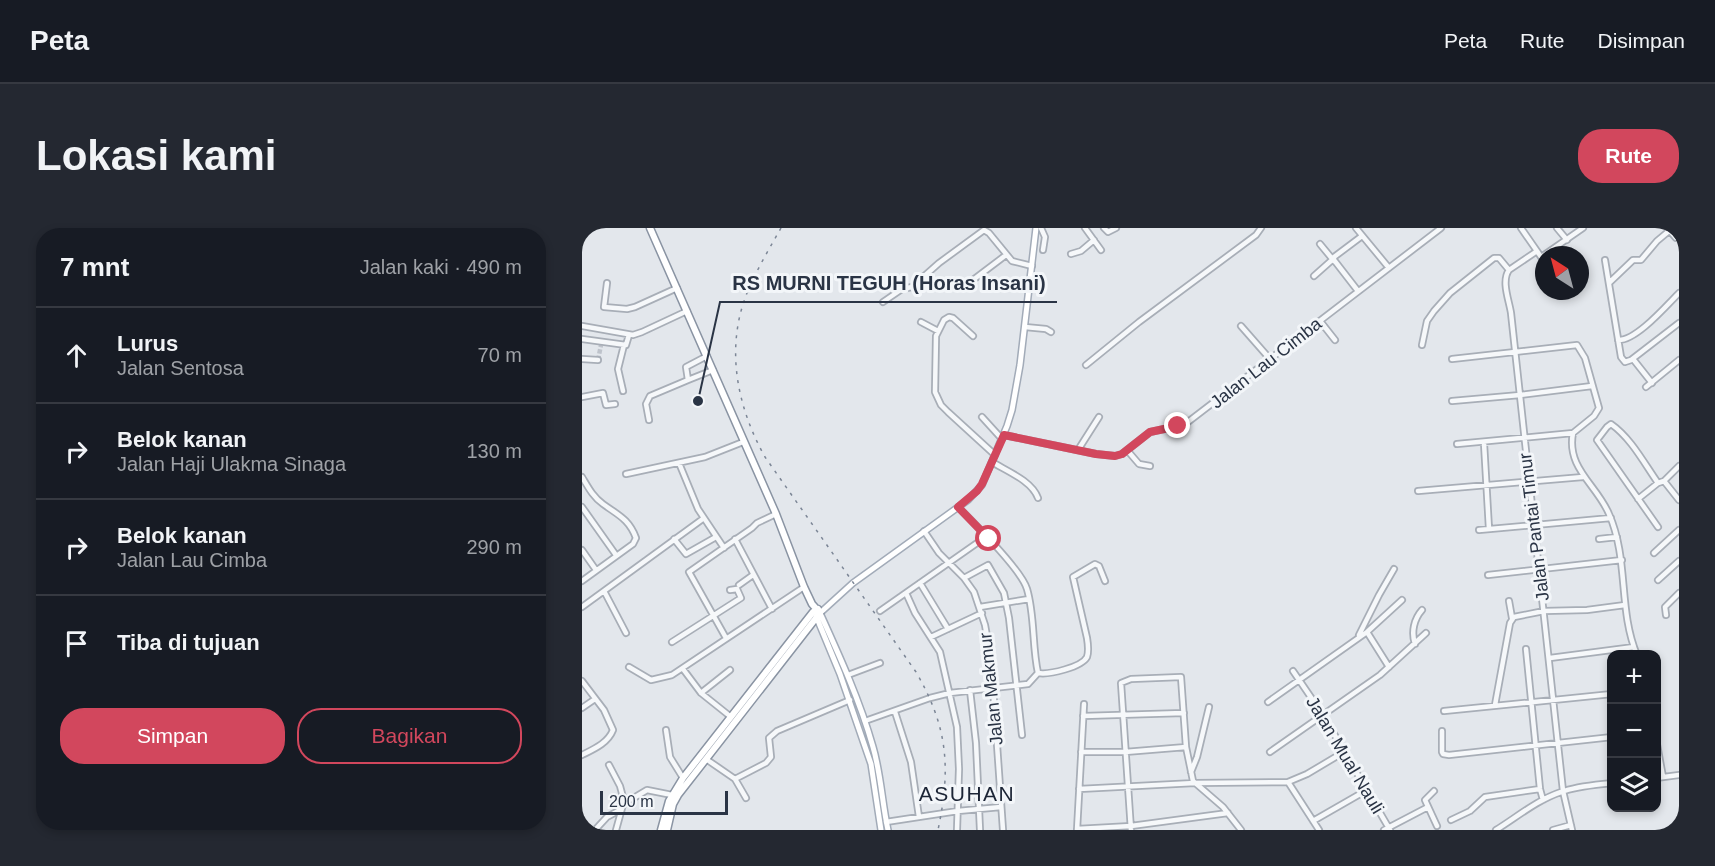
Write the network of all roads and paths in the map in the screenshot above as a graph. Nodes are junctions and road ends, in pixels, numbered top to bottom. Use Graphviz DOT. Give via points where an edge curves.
graph roads {
  1 [pos="650,228"];
  2 [pos="1036,228"];
  3 [pos="1041,228"];
  4 [pos="1085,228"];
  5 [pos="1104,228"];
  6 [pos="1116,228"];
  7 [pos="1261,228"];
  8 [pos="1356,228"];
  9 [pos="1441,228"];
  10 [pos="1521,228"];
  11 [pos="1557,228"];
  12 [pos="1583,228"];
  13 [pos="1669,229"];
  14 [pos="1362,236"];
  15 [pos="1679,238"];
  16 [pos="1094,240"];
  17 [pos="1567,240"];
  18 [pos="1320,244"];
  19 [pos="1558,246"];
  20 [pos="1535,248"];
  21 [pos="1043,250"];
  22 [pos="1101,250"];
  23 [pos="1535,252"];
  24 [pos="1071,254"];
  25 [pos="1006,255"];
  26 [pos="1333,260"];
  27 [pos="1605,260"];
  28 [pos="1032,266"];
  29 [pos="1389,268"];
  30 [pos="1509,270"];
  31 [pos="1314,276"];
  32 [pos="1610,282"];
  33 [pos="607,283"];
  34 [pos="969,283"];
  35 [pos="677,288"];
  36 [pos="1358,291"];
  37 [pos="1679,293"];
  38 [pos="883,302"];
  39 [pos="687,311"];
  40 [pos="1320,321"];
  41 [pos="921,322"];
  42 [pos="1679,323"];
  43 [pos="582,326"];
  44 [pos="1241,326"];
  45 [pos="1024,327"];
  46 [pos="938,332"];
  47 [pos="1051,332"];
  48 [pos="629,334"];
  49 [pos="973,336"];
  50 [pos="582,339"];
  51 [pos="1335,340"];
  52 [pos="1618,340"];
  53 [pos="624,345"];
  54 [pos="1422,345"];
  55 [pos="1515,353"];
  56 [pos="707,356"];
  57 [pos="582,359"];
  58 [pos="1270,359"];
  59 [pos="1452,359"];
  60 [pos="1633,359"];
  61 [pos="598,360"];
  62 [pos="1679,360"];
  63 [pos="1086,364"];
  64 [pos="712,370"];
  65 [pos="688,380"];
  66 [pos="1652,383"];
  67 [pos="1592,386"];
  68 [pos="1646,387"];
  69 [pos="623,391"];
  70 [pos="1520,395"];
  71 [pos="582,397"];
  72 [pos="1452,401"];
  73 [pos="615,404"];
  74 [pos="982,417"];
  75 [pos="1099,417"];
  76 [pos="648,420"];
  77 [pos="1573,433"];
  78 [pos="1003,437"];
  79 [pos="1524,439"];
  80 [pos="743,442"];
  81 [pos="1484,443"];
  82 [pos="1456,444"];
  83 [pos="1078,450"];
  84 [pos="1127,450"];
  85 [pos="995,454"];
  86 [pos="992,462"];
  87 [pos="679,463"];
  88 [pos="1150,466"];
  89 [pos="1679,466"];
  90 [pos="626,474"];
  91 [pos="582,477"];
  92 [pos="1583,477"];
  93 [pos="1529,481"];
  94 [pos="1664,481"];
  95 [pos="1658,483"];
  96 [pos="1486,486"];
  97 [pos="1419,491"];
  98 [pos="1038,498"];
  99 [pos="1638,499"];
  100 [pos="1679,500"];
  101 [pos="582,507"];
  102 [pos="958,507"];
  103 [pos="776,514"];
  104 [pos="704,518"];
  105 [pos="1611,518"];
  106 [pos="1535,525"];
  107 [pos="1658,527"];
  108 [pos="1479,530"];
  109 [pos="1490,530"];
  110 [pos="1679,530"];
  111 [pos="924,531"];
  112 [pos="987,536"];
  113 [pos="716,537"];
  114 [pos="1617,537"];
  115 [pos="674,539"];
  116 [pos="735,539"];
  117 [pos="1599,539"];
  118 [pos="724,548"];
  119 [pos="582,550"];
  120 [pos="1654,553"];
  121 [pos="616,555"];
  122 [pos="1622,560"];
  123 [pos="1679,561"];
  124 [pos="949,563"];
  125 [pos="1394,569"];
  126 [pos="596,570"];
  127 [pos="1540,570"];
  128 [pos="753,576"];
  129 [pos="1488,576"];
  130 [pos="964,578"];
  131 [pos="1658,580"];
  132 [pos="582,581"];
  133 [pos="1105,581"];
  134 [pos="920,583"];
  135 [pos="739,585"];
  136 [pos="804,587"];
  137 [pos="730,590"];
  138 [pos="604,591"];
  139 [pos="906,593"];
  140 [pos="1679,593"];
  141 [pos="1029,599"];
  142 [pos="1402,600"];
  143 [pos="1509,601"];
  144 [pos="1005,603"];
  145 [pos="1625,605"];
  146 [pos="582,607"];
  147 [pos="772,609"];
  148 [pos="981,610"];
  149 [pos="1422,610"];
  150 [pos="816,611"];
  151 [pos="880,611"];
  152 [pos="1544,611"];
  153 [pos="714,615"];
  154 [pos="1666,615"];
  155 [pos="1512,618"];
  156 [pos="948,629"];
  157 [pos="1367,632"];
  158 [pos="626,633"];
  159 [pos="1426,633"];
  160 [pos="931,637"];
  161 [pos="1358,637"];
  162 [pos="726,638"];
  163 [pos="672,642"];
  164 [pos="1415,644"];
  165 [pos="1634,647"];
  166 [pos="1526,648"];
  167 [pos="1635,650"];
  168 [pos="1550,658"];
  169 [pos="880,663"];
  170 [pos="629,667"];
  171 [pos="1389,667"];
  172 [pos="683,669"];
  173 [pos="730,670"];
  174 [pos="1293,671"];
  175 [pos="1038,673"];
  176 [pos="848,675"];
  177 [pos="1299,680"];
  178 [pos="582,681"];
  179 [pos="1017,685"];
  180 [pos="993,688"];
  181 [pos="970,690"];
  182 [pos="701,693"];
  183 [pos="950,693"];
  184 [pos="1607,694"];
  185 [pos="595,699"];
  186 [pos="850,700"];
  187 [pos="1554,700"];
  188 [pos="1268,702"];
  189 [pos="1531,703"];
  190 [pos="1084,704"];
  191 [pos="1495,705"];
  192 [pos="1209,707"];
  193 [pos="582,708"];
  194 [pos="1444,711"];
  195 [pos="895,712"];
  196 [pos="1184,713"];
  197 [pos="1323,715"];
  198 [pos="1083,716"];
  199 [pos="1123,716"];
  200 [pos="731,717"];
  201 [pos="865,721"];
  202 [pos="666,730"];
  203 [pos="1442,730"];
  204 [pos="1022,735"];
  205 [pos="1607,738"];
  206 [pos="1558,744"];
  207 [pos="1186,747"];
  208 [pos="1535,747"];
  209 [pos="1082,752"];
  210 [pos="1125,752"];
  211 [pos="1270,752"];
  212 [pos="1344,752"];
  213 [pos="582,754"];
  214 [pos="1660,758"];
  215 [pos="706,759"];
  216 [pos="873,761"];
  217 [pos="609,765"];
  218 [pos="1191,772"];
  219 [pos="1679,775"];
  220 [pos="1663,777"];
  221 [pos="683,778"];
  222 [pos="735,779"];
  223 [pos="1288,782"];
  224 [pos="1195,783"];
  225 [pos="1607,784"];
  226 [pos="1128,787"];
  227 [pos="1079,789"];
  228 [pos="1540,789"];
  229 [pos="1367,790"];
  230 [pos="1434,791"];
  231 [pos="1563,791"];
  232 [pos="672,795"];
  233 [pos="746,798"];
  234 [pos="1543,800"];
  235 [pos="624,801"];
  236 [pos="885,806"];
  237 [pos="1001,807"];
  238 [pos="1428,807"];
  239 [pos="878,808"];
  240 [pos="980,808"];
  241 [pos="620,810"];
  242 [pos="958,811"];
  243 [pos="1227,813"];
  244 [pos="919,817"];
  245 [pos="1451,820"];
  246 [pos="1313,821"];
  247 [pos="886,822"];
  248 [pos="1437,826"];
  249 [pos="1572,827"];
  250 [pos="1131,828"];
  251 [pos="1388,829"];
  252 [pos="596,830"];
  253 [pos="616,830"];
  254 [pos="661,830"];
  255 [pos="667,830"];
  256 [pos="881,830"];
  257 [pos="888,830"];
  258 [pos="957,830"];
  259 [pos="980,830"];
  260 [pos="1003,830"];
  261 [pos="1077,830"];
  262 [pos="1241,830"];
  263 [pos="1319,830"];
  264 [pos="1496,830"];
  265 [pos="1553,830"];
  1 -- 35 [label="highway"];
  2 -- 28 [label="main road"];
  3 -- 21 [label="street" via="1045,237"];
  4 -- 16 [label="street"];
  5 -- 6 [label="street" via="1108,232"];
  7 -- 63 [label="street"];
  8 -- 14 [label="street"];
  9 -- 29 [label="street, Jalan Lau Cimba"];
  10 -- 20 [label="street"];
  11 -- 17 [label="street"];
  12 -- 17 [label="street"];
  13 -- 15 [label="street"];
  13 -- 32 [label="street" via="1641,260 1633,260"];
  14 -- 26 [label="street"];
  14 -- 29 [label="street"];
  16 -- 22 [label="street"];
  16 -- 24 [label="street"];
  17 -- 19 [label="street"];
  18 -- 26 [label="street"];
  23 -- 30 [label="street"];
  25 -- 28 [label="street" via="1014,262"];
  25 -- 34 [label="street"];
  25 -- 38 [label="street" via="984,230 912,287"];
  26 -- 31 [label="street"];
  26 -- 36 [label="street"];
  27 -- 32 [label="street"];
  28 -- 45 [label="main road"];
  29 -- 36 [label="street, Jalan Lau Cimba"];
  30 -- 54 [label="street" via="1496,257 1450,293 1427,321"];
  30 -- 55 [label="street, Jalan Pantai Timur" via="1505,279"];
  32 -- 52 [label="street"];
  33 -- 35 [label="street" via="604,307 627,309"];
  35 -- 39 [label="highway"];
  36 -- 40 [label="street, Jalan Lau Cimba"];
  37 -- 52 [label="street" via="1643,327"];
  39 -- 48 [label="street"];
  39 -- 56 [label="highway"];
  40 -- 51 [label="street"];
  40 -- 58 [label="street, Jalan Lau Cimba"];
  41 -- 46 [label="street"];
  42 -- 60 [label="street"];
  43 -- 48 [label="street"];
  44 -- 58 [label="street"];
  45 -- 47 [label="street"];
  45 -- 78 [label="main road" via="1012,410"];
  46 -- 49 [label="street" via="949,317"];
  46 -- 85 [label="street" via="936,397"];
  48 -- 53 [label="street"];
  50 -- 53 [label="street"];
  52 -- 60 [label="street" via="1623,361"];
  53 -- 69 [label="street" via="618,369"];
  55 -- 59 [label="street"];
  55 -- 67 [label="street" via="1578,345"];
  55 -- 70 [label="street, Jalan Pantai Timur"];
  56 -- 64 [label="highway"];
  56 -- 65 [label="street" via="686,367"];
  57 -- 61 [label="street"];
  58 -- 84 [label="street, Jalan Lau Cimba" via="1189,423 1150,432"];
  60 -- 66 [label="street"];
  62 -- 66 [label="street"];
  64 -- 65 [label="street"];
  64 -- 80 [label="highway"];
  65 -- 76 [label="street" via="650,396 646,404"];
  66 -- 68 [label="street"];
  67 -- 70 [label="street"];
  67 -- 77 [label="street" via="1599,411"];
  70 -- 72 [label="street"];
  70 -- 79 [label="street, Jalan Pantai Timur"];
  71 -- 73 [label="street" via="603,393 606,405"];
  74 -- 78 [label="street"];
  75 -- 83 [label="street"];
  77 -- 79 [label="street"];
  77 -- 92 [label="street" via="1572,451"];
  78 -- 83 [label="street"];
  78 -- 85 [label="main road"];
  79 -- 81 [label="street"];
  79 -- 93 [label="street, Jalan Pantai Timur"];
  80 -- 87 [label="street"];
  80 -- 103 [label="highway"];
  81 -- 82 [label="street"];
  81 -- 96 [label="street"];
  83 -- 84 [label="street" via="1115,456"];
  84 -- 88 [label="street" via="1139,464"];
  85 -- 86 [label="main road"];
  86 -- 98 [label="street" via="1017,477"];
  86 -- 102 [label="main road" via="977,491"];
  87 -- 90 [label="street"];
  87 -- 104 [label="street"];
  89 -- 94 [label="street"];
  91 -- 121 [label="street" via="593,495 619,513 634,533 635,542"];
  92 -- 93 [label="street"];
  92 -- 105 [label="street"];
  93 -- 96 [label="street"];
  93 -- 106 [label="street, Jalan Pantai Timur"];
  94 -- 95 [label="street"];
  94 -- 100 [label="street"];
  95 -- 99 [label="street"];
  95 -- 99 [label="street" via="1617,429 1611,424 1607,427 1597,440"];
  96 -- 97 [label="street"];
  96 -- 109 [label="street"];
  99 -- 107 [label="street"];
  101 -- 121 [label="street"];
  102 -- 111 [label="main road"];
  102 -- 112 [label="street"];
  103 -- 116 [label="street"];
  103 -- 136 [label="highway"];
  104 -- 113 [label="street"];
  104 -- 115 [label="street"];
  105 -- 106 [label="street"];
  105 -- 114 [label="street"];
  106 -- 109 [label="street"];
  106 -- 127 [label="street, Jalan Pantai Timur"];
  108 -- 109 [label="street"];
  110 -- 120 [label="street"];
  111 -- 124 [label="street, Jalan Makmur"];
  111 -- 150 [label="main road"];
  112 -- 124 [label="street"];
  112 -- 141 [label="street" via="1019,574"];
  113 -- 115 [label="street" via="686,554"];
  113 -- 118 [label="street"];
  114 -- 117 [label="street"];
  114 -- 122 [label="street"];
  115 -- 138 [label="street"];
  116 -- 118 [label="street"];
  116 -- 128 [label="street"];
  118 -- 153 [label="street" via="689,572"];
  119 -- 126 [label="street"];
  121 -- 126 [label="street"];
  122 -- 127 [label="street"];
  122 -- 145 [label="street"];
  123 -- 131 [label="street"];
  124 -- 130 [label="street, Jalan Makmur"];
  124 -- 134 [label="street"];
  125 -- 161 [label="street"];
  126 -- 132 [label="street"];
  127 -- 129 [label="street"];
  127 -- 152 [label="street, Jalan Pantai Timur"];
  128 -- 135 [label="street"];
  128 -- 147 [label="street"];
  130 -- 144 [label="street" via="988,565 1004,593"];
  130 -- 148 [label="street, Jalan Makmur"];
  133 -- 175 [label="street" via="1095,564 1073,579 1087,638 1086,658 1062,670"];
  134 -- 139 [label="street"];
  134 -- 156 [label="street"];
  136 -- 147 [label="street"];
  136 -- 150 [label="highway"];
  137 -- 153 [label="street" via="737,589 741,598"];
  138 -- 146 [label="street"];
  138 -- 158 [label="street"];
  139 -- 151 [label="street"];
  139 -- 160 [label="street"];
  140 -- 154 [label="street" via="1665,607"];
  141 -- 144 [label="street"];
  141 -- 175 [label="street"];
  142 -- 157 [label="street"];
  143 -- 155 [label="street"];
  144 -- 148 [label="street"];
  144 -- 179 [label="street"];
  145 -- 152 [label="street"];
  145 -- 165 [label="street"];
  147 -- 162 [label="street"];
  148 -- 156 [label="street"];
  148 -- 180 [label="street, Jalan Makmur"];
  149 -- 164 [label="street" via="1415,621"];
  150 -- 176 [label="main road"];
  150 -- 186 [label="main road"];
  150 -- 200 [label="highway"];
  150 -- 215 [label="highway"];
  152 -- 155 [label="street"];
  152 -- 168 [label="street, Jalan Pantai Timur"];
  153 -- 162 [label="street"];
  153 -- 163 [label="street"];
  155 -- 191 [label="street"];
  156 -- 160 [label="street"];
  157 -- 161 [label="street"];
  157 -- 171 [label="street"];
  159 -- 164 [label="street"];
  160 -- 183 [label="street" via="940,652"];
  161 -- 177 [label="street"];
  162 -- 172 [label="street"];
  164 -- 171 [label="street"];
  165 -- 167 [label="street"];
  165 -- 168 [label="street"];
  166 -- 189 [label="street"];
  168 -- 187 [label="street, Jalan Pantai Timur"];
  169 -- 176 [label="street"];
  170 -- 172 [label="street" via="651,680"];
  171 -- 197 [label="street"];
  172 -- 182 [label="street"];
  173 -- 182 [label="street"];
  174 -- 177 [label="street, Jalan Mual Nauli"];
  175 -- 179 [label="street" via="1031,682"];
  176 -- 201 [label="main road"];
  177 -- 188 [label="street"];
  177 -- 197 [label="street, Jalan Mual Nauli"];
  178 -- 185 [label="street"];
  179 -- 180 [label="street"];
  179 -- 204 [label="street"];
  180 -- 181 [label="street"];
  180 -- 237 [label="street, Jalan Makmur"];
  181 -- 183 [label="street"];
  181 -- 240 [label="street"];
  182 -- 200 [label="street"];
  183 -- 195 [label="street"];
  183 -- 242 [label="street" via="958,734"];
  184 -- 187 [label="street"];
  185 -- 193 [label="street"];
  185 -- 213 [label="street" via="613,730 599,746"];
  186 -- 216 [label="main road"];
  186 -- 222 [label="street" via="777,731 769,738 771,757 766,763"];
  187 -- 189 [label="street"];
  187 -- 206 [label="street, Jalan Pantai Timur"];
  189 -- 191 [label="street"];
  189 -- 208 [label="street"];
  190 -- 198 [label="street"];
  191 -- 194 [label="street"];
  192 -- 218 [label="street"];
  195 -- 201 [label="street"];
  195 -- 244 [label="street" via="911,762"];
  196 -- 199 [label="street"];
  196 -- 199 [label="street" via="1181,676 1125,679 1121,683"];
  196 -- 207 [label="street"];
  197 -- 211 [label="street"];
  197 -- 212 [label="street, Jalan Mual Nauli"];
  198 -- 199 [label="street"];
  198 -- 209 [label="street"];
  199 -- 210 [label="street"];
  200 -- 221 [label="highway"];
  201 -- 216 [label="main road"];
  202 -- 221 [label="street" via="670,757"];
  203 -- 208 [label="street" via="1445,755"];
  205 -- 206 [label="street"];
  206 -- 208 [label="street"];
  206 -- 231 [label="street, Jalan Pantai Timur"];
  207 -- 210 [label="street"];
  207 -- 218 [label="street"];
  208 -- 228 [label="street"];
  209 -- 210 [label="street"];
  209 -- 227 [label="street"];
  210 -- 226 [label="street"];
  212 -- 223 [label="street"];
  212 -- 229 [label="street, Jalan Mual Nauli"];
  214 -- 220 [label="street"];
  215 -- 222 [label="street"];
  215 -- 255 [label="highway" via="673,804"];
  216 -- 236 [label="main road"];
  216 -- 239 [label="main road"];
  217 -- 235 [label="street"];
  218 -- 224 [label="street"];
  219 -- 220 [label="street"];
  221 -- 232 [label="highway"];
  222 -- 233 [label="street"];
  223 -- 224 [label="street"];
  223 -- 246 [label="street"];
  224 -- 226 [label="street"];
  224 -- 243 [label="street"];
  225 -- 231 [label="street"];
  226 -- 227 [label="street"];
  226 -- 250 [label="street"];
  227 -- 261 [label="street"];
  228 -- 234 [label="street"];
  228 -- 245 [label="street" via="1485,797 1470,811"];
  229 -- 246 [label="street"];
  229 -- 251 [label="street, Jalan Mual Nauli"];
  230 -- 238 [label="street" via="1426,799"];
  231 -- 234 [label="street"];
  231 -- 249 [label="street, Jalan Pantai Timur"];
  232 -- 235 [label="street" via="647,790"];
  232 -- 254 [label="highway"];
  234 -- 264 [label="street"];
  235 -- 241 [label="street"];
  236 -- 239 [label="main road"];
  236 -- 247 [label="main road"];
  237 -- 240 [label="street"];
  237 -- 260 [label="street, Jalan Makmur"];
  238 -- 248 [label="street"];
  238 -- 251 [label="street"];
  239 -- 256 [label="main road"];
  240 -- 242 [label="street"];
  240 -- 259 [label="street"];
  241 -- 252 [label="street"];
  241 -- 253 [label="street"];
  242 -- 244 [label="street"];
  242 -- 258 [label="street"];
  243 -- 250 [label="street"];
  243 -- 262 [label="street"];
  244 -- 247 [label="street"];
  246 -- 263 [label="street"];
  247 -- 257 [label="main road"];
  249 -- 265 [label="street"];
  250 -- 261 [label="street"];
}
